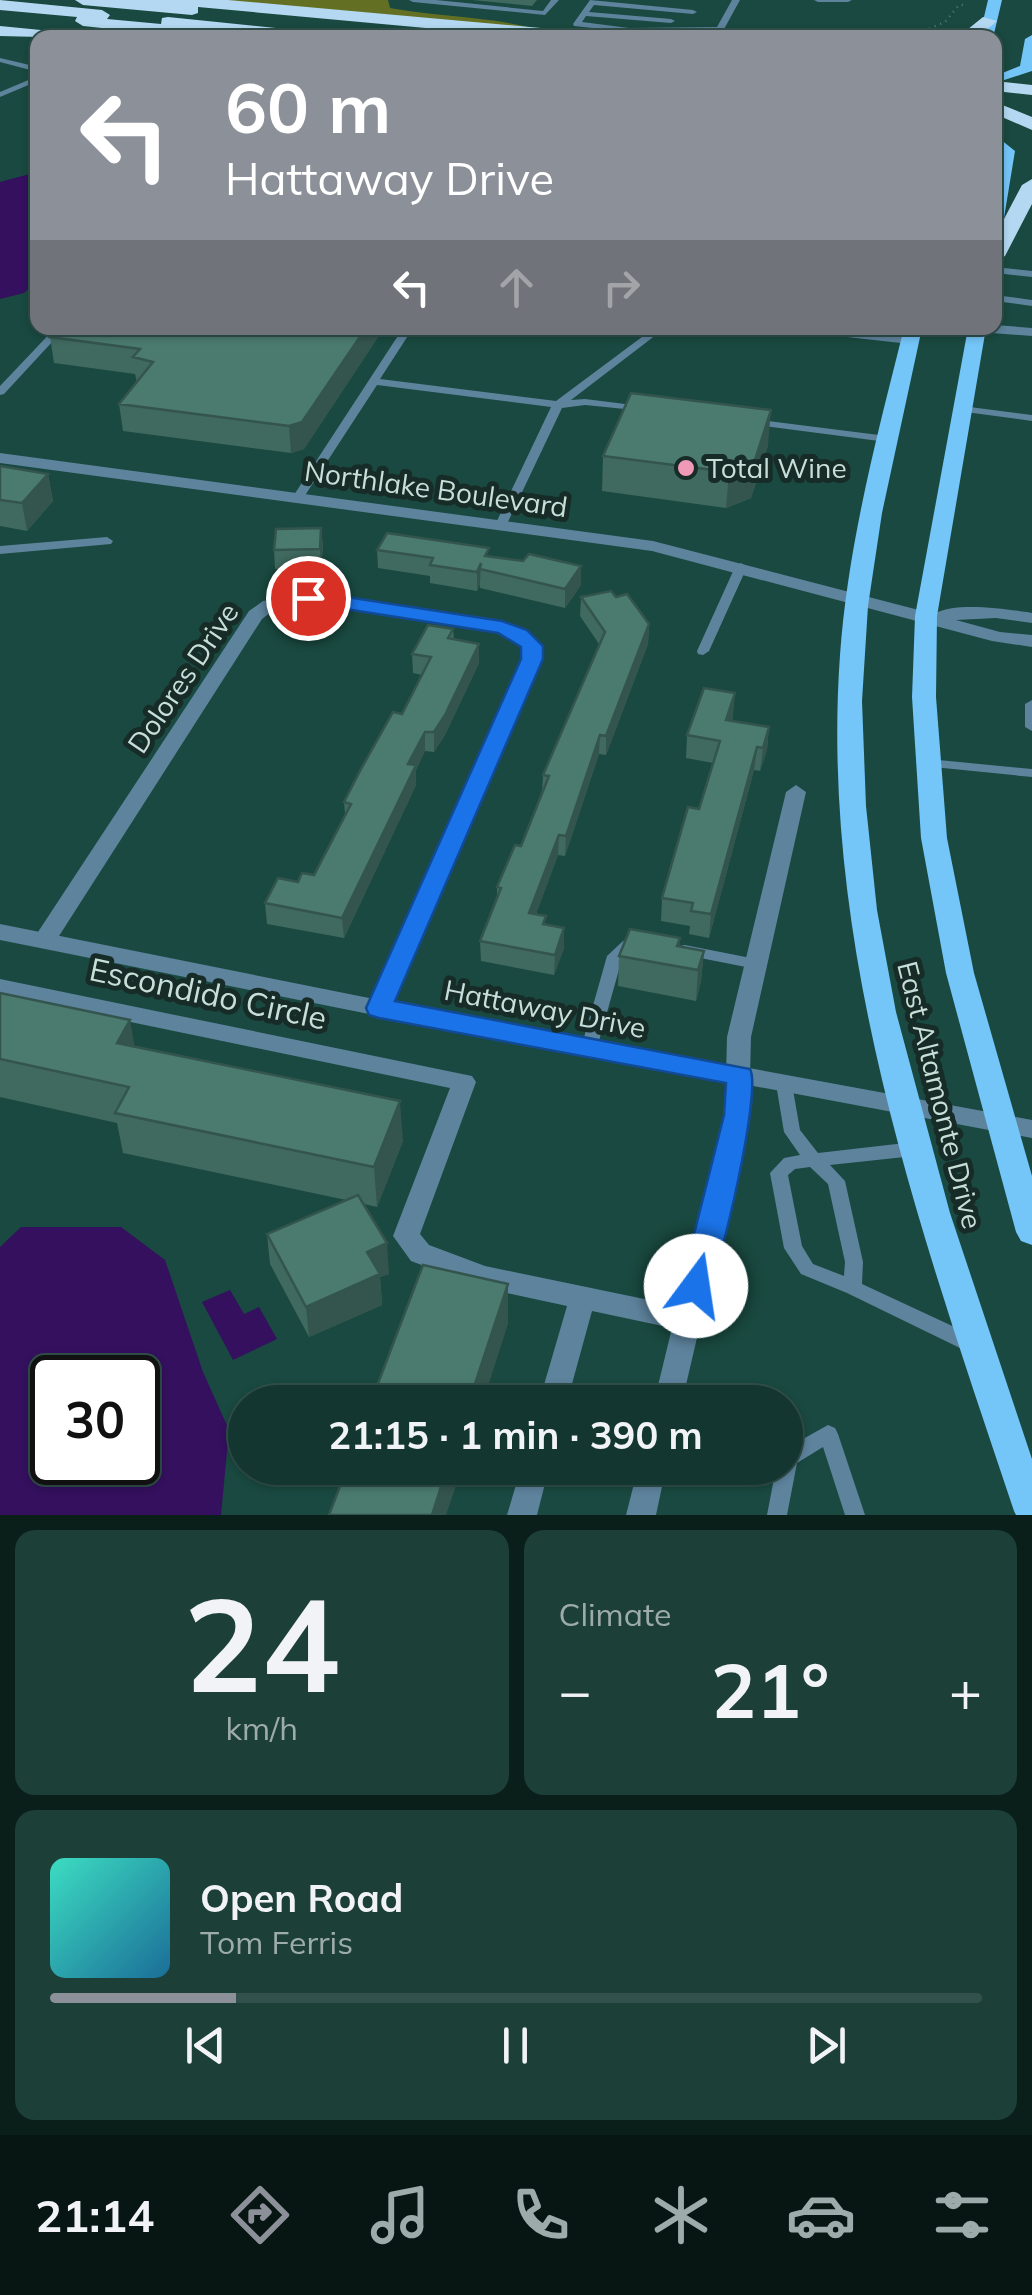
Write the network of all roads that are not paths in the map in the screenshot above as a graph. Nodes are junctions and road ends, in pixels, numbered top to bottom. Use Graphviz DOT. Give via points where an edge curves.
graph roads {
  1 [pos="83,0"];
  2 [pos="174,0"];
  3 [pos="413,0"];
  4 [pos="554,0"];
  5 [pos="700,0"];
  6 [pos="736,0"];
  7 [pos="818,0"];
  8 [pos="848,0"];
  9 [pos="996,0"];
  10 [pos="593,1"];
  11 [pos="0,5"];
  12 [pos="693,12"];
  13 [pos="0,13"];
  14 [pos="685,26"];
  15 [pos="988,29"];
  16 [pos="162,30"];
  17 [pos="245,30"];
  18 [pos="396,30"];
  19 [pos="507,30"];
  20 [pos="0,32"];
  21 [pos="30,34"];
  22 [pos="30,38"];
  23 [pos="1032,39"];
  24 [pos="0,60"];
  25 [pos="30,71"];
  26 [pos="30,78"];
  27 [pos="1002,78"];
  28 [pos="1002,84"];
  29 [pos="0,95"];
  30 [pos="1032,97"];
  31 [pos="1002,104"];
  32 [pos="1002,108"];
  33 [pos="1002,110"];
  34 [pos="1032,116"];
  35 [pos="1002,127"];
  36 [pos="1032,128"];
  37 [pos="1002,147"];
  38 [pos="1002,182"];
  39 [pos="1032,185"];
  40 [pos="1002,243"];
  41 [pos="1002,271"];
  42 [pos="1032,274"];
  43 [pos="1002,299"];
  44 [pos="1032,302"];
  45 [pos="1002,330"];
  46 [pos="1032,332"];
  47 [pos="53,335"];
  48 [pos="404,335"];
  49 [pos="651,335"];
  50 [pos="912,335"];
  51 [pos="976,335"];
  52 [pos="374,381"];
  53 [pos="0,392"];
  54 [pos="558,404"];
  55 [pos="646,409"];
  56 [pos="962,409"];
  57 [pos="1032,418"];
  58 [pos="742,421"];
  59 [pos="887,438"];
  60 [pos="0,458"];
  61 [pos="298,498"];
  62 [pos="501,525"];
  63 [pos="107,541"];
  64 [pos="0,550"];
  65 [pos="741,567"];
  66 [pos="859,602"];
  67 [pos="926,616"];
  68 [pos="1032,618"];
  69 [pos="1032,642"];
  70 [pos="703,651"];
  71 [pos="1032,704"];
  72 [pos="1032,726"];
  73 [pos="928,763"];
  74 [pos="1032,773"];
  75 [pos="796,792"];
  76 [pos="0,932"];
  77 [pos="44,941"];
  78 [pos="756,964"];
  79 [pos="0,987"];
  80 [pos="379,1008"];
  81 [pos="589,1048"];
  82 [pos="740,1076"];
  83 [pos="784,1084"];
  84 [pos="902,1106"];
  85 [pos="1000,1123"];
  86 [pos="1032,1129"];
  87 [pos="914,1149"];
  88 [pos="814,1160"];
  89 [pos="1032,1232"];
  90 [pos="853,1288"];
  91 [pos="582,1298"];
  92 [pos="688,1320"];
  93 [pos="975,1346"];
  94 [pos="558,1385"];
  95 [pos="672,1385"];
  96 [pos="530,1485"];
  97 [pos="648,1485"];
  98 [pos="1032,1511"];
  99 [pos="522,1515"];
  100 [pos="641,1515"];
  101 [pos="777,1515"];
  102 [pos="855,1515"];
  1 -- 18 [label="highway"];
  2 -- 19 [label="highway"];
  3 -- 4 [label="lane" via="545,13"];
  5 -- 12 [label="lane"];
  6 -- 14 [label="lane" via="720,29"];
  7 -- 8 [label="lane"];
  9 -- 15 [label="main road"];
  10 -- 12 [label="lane"];
  10 -- 14 [label="lane" via="577,24 629,30"];
  11 -- 17 [label="highway"];
  12 -- 14 [label="lane"];
  13 -- 16 [label="highway"];
  20 -- 21 [label="highway"];
  20 -- 22 [label="highway"];
  23 -- 27 [label="main road" via="1026,68"];
  24 -- 25 [label="lane"];
  26 -- 29 [label="lane"];
  28 -- 30 [label="highway"];
  30 -- 31 [label="highway"];
  32 -- 34 [label="highway"];
  33 -- 36 [label="highway"];
  35 -- 36 [label="highway"];
  37 -- 38 [label="main road"];
  39 -- 40 [label="highway"];
  41 -- 42 [label="lane"];
  43 -- 44 [label="lane"];
  45 -- 46 [label="street"];
  47 -- 53 [label="lane"];
  48 -- 52 [label="lane"];
  49 -- 54 [label="lane"];
  50 -- 59 [label="main road, East Altamonte Drive"];
  51 -- 56 [label="main road, East Altamonte Drive"];
  52 -- 54 [label="lane"];
  52 -- 61 [label="lane"];
  54 -- 55 [label="lane"];
  54 -- 62 [label="lane"];
  56 -- 57 [label="lane"];
  56 -- 67 [label="main road, East Altamonte Drive"];
  58 -- 59 [label="lane"];
  59 -- 66 [label="main road, East Altamonte Drive"];
  60 -- 61 [label="street, Northlake Boulevard"];
  61 -- 62 [label="street, Northlake Boulevard"];
  62 -- 65 [label="street, Northlake Boulevard" via="652,546"];
  63 -- 64 [label="lane"];
  65 -- 66 [label="street, Northlake Boulevard"];
  65 -- 70 [label="lane"];
  66 -- 67 [label="street, Northlake Boulevard"];
  66 -- 84 [label="main road, East Altamonte Drive" via="850,698 852,809 876,996"];
  67 -- 68 [label="street"];
  67 -- 69 [label="street"];
  67 -- 73 [label="main road, East Altamonte Drive"];
  71 -- 72 [label="lane"];
  73 -- 74 [label="lane"];
  73 -- 85 [label="main road, East Altamonte Drive" via="934,838 960,973"];
  75 -- 78 [label="street"];
  76 -- 77 [label="street, Hattaway Drive"];
  77 -- 80 [label="street, Hattaway Drive"];
  77 -- 80 [label="street, Dolores Drive" via="255,615 269,605 308,598 520,634 532,646 532,659"];
  78 -- 81 [label="lane" via="634,943 617,953"];
  78 -- 82 [label="street" via="738,1042"];
  79 -- 91 [label="street, Escondido Circle" via="464,1082 406,1236 420,1253 482,1277"];
  80 -- 81 [label="street, Hattaway Drive"];
  81 -- 82 [label="street, Hattaway Drive"];
  82 -- 83 [label="street, Hattaway Drive"];
  82 -- 92 [label="street" via="738,1115"];
  83 -- 84 [label="street, Hattaway Drive"];
  83 -- 88 [label="lane" via="792,1132"];
  84 -- 85 [label="street, Hattaway Drive"];
  84 -- 87 [label="main road, East Altamonte Drive"];
  85 -- 86 [label="street, Hattaway Drive"];
  85 -- 89 [label="main road, East Altamonte Drive"];
  87 -- 88 [label="lane"];
  87 -- 93 [label="main road, East Altamonte Drive"];
  88 -- 90 [label="lane" via="836,1181 854,1262"];
  88 -- 90 [label="lane" via="790,1163 779,1174 793,1248 807,1269"];
  90 -- 93 [label="lane"];
  91 -- 92 [label="street, Escondido Circle"];
  91 -- 94 [label="street"];
  92 -- 95 [label="street"];
  93 -- 98 [label="main road, East Altamonte Drive"];
  96 -- 99 [label="street"];
  97 -- 100 [label="street"];
  101 -- 102 [label="lane" via="788,1458 828,1434"];
}
